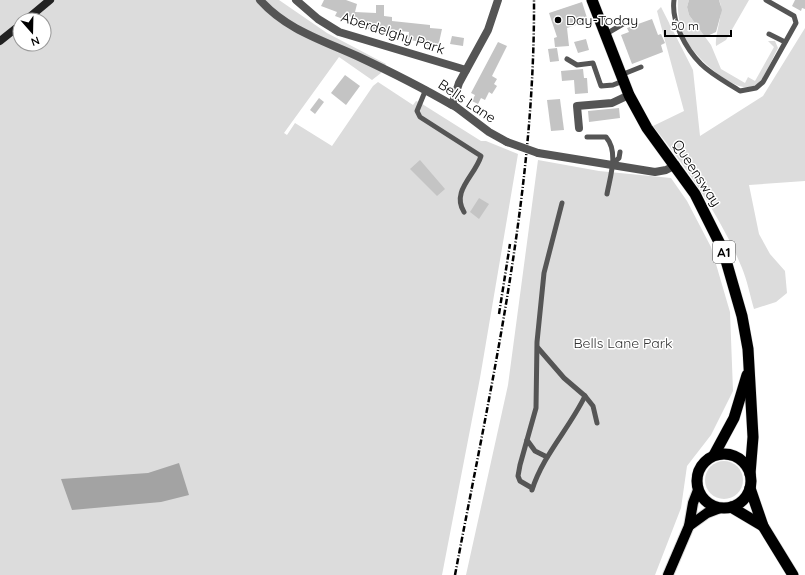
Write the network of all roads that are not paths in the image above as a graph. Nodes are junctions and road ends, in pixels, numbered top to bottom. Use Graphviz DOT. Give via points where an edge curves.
graph roads {
  1 [pos="50,0"];
  2 [pos="260,0"];
  3 [pos="296,0"];
  4 [pos="498,0"];
  5 [pos="592,0"];
  6 [pos="674,0"];
  7 [pos="766,0"];
  8 [pos="36,12"];
  9 [pos="623,24"];
  10 [pos="12,31"];
  11 [pos="769,34"];
  12 [pos="605,35"];
  13 [pos="0,41"];
  14 [pos="785,42"];
  15 [pos="567,59"];
  16 [pos="641,67"];
  17 [pos="466,70"];
  18 [pos="621,78"];
  19 [pos="426,89"];
  20 [pos="629,95"];
  21 [pos="454,106"];
  22 [pos="579,128"];
  23 [pos="587,137"];
  24 [pos="620,152"];
  25 [pos="612,164"];
  26 [pos="676,165"];
  27 [pos="607,194"];
  28 [pos="562,203"];
  29 [pos="464,212"];
  30 [pos="538,348"];
  31 [pos="748,372"];
  32 [pos="585,396"];
  33 [pos="752,405"];
  34 [pos="739,406"];
  35 [pos="597,423"];
  36 [pos="527,440"];
  37 [pos="714,455"];
  38 [pos="547,457"];
  39 [pos="750,474"];
  40 [pos="750,488"];
  41 [pos="698,490"];
  42 [pos="725,507"];
  43 [pos="689,526"];
  44 [pos="762,526"];
  45 [pos="668,575"];
  46 [pos="793,575"];
  1 -- 8 [label="main road"];
  2 -- 19 [label="street, Bells Lane" via="270,10 307,35"];
  3 -- 17 [label="street, Aberdelghy Park" via="318,19 339,32"];
  4 -- 17 [label="street" via="488,30"];
  5 -- 12 [label="highway, Queensway / A1"];
  6 -- 14 [label="lane" via="673,8 682,39 702,65 740,91 756,88 763,82"];
  7 -- 14 [label="lane" via="794,16 796,23"];
  9 -- 12 [label="lane"];
  10 -- 13 [label="main road"];
  11 -- 14 [label="lane"];
  12 -- 18 [label="highway, Queensway / A1"];
  15 -- 18 [label="lane" via="576,65 593,63 601,86 613,85"];
  16 -- 18 [label="lane"];
  17 -- 21 [label="street" via="459,83"];
  18 -- 20 [label="highway, Queensway / A1"];
  19 -- 21 [label="street, Bells Lane"];
  19 -- 29 [label="lane" via="417,108 420,117 481,156 461,192 459,204"];
  20 -- 22 [label="street" via="612,103 577,106"];
  20 -- 26 [label="highway, Queensway / A1" via="647,128"];
  21 -- 25 [label="street, Bells Lane, bridge" via="507,142 538,152"];
  23 -- 25 [label="lane" via="606,137 611,144"];
  24 -- 25 [label="lane" via="619,158"];
  25 -- 26 [label="street, Bells Lane" via="655,172"];
  25 -- 27 [label="lane"];
  26 -- 31 [label="highway, Queensway / A1" via="695,194 723,250 742,316 748,349"];
  28 -- 30 [label="lane" via="544,273"];
  30 -- 32 [label="lane" via="564,378"];
  30 -- 36 [label="lane" via="536,408"];
  31 -- 33 [label="highway, Queensway / A1"];
  31 -- 34 [label="highway, Queensway / A1"];
  32 -- 35 [label="lane" via="593,406"];
  32 -- 38 [label="lane"];
  33 -- 34 [label="lane"];
  33 -- 39 [label="highway, Queensway / A1"];
  34 -- 37 [label="highway, Queensway / A1"];
  36 -- 38 [label="lane" via="535,451"];
  36 -- 38 [label="lane" via="518,476 520,482 532,489"];
  37 -- 39 [label="highway" via="732,455 744,462"];
  37 -- 41 [label="highway, A1" via="701,465 698,473"];
  39 -- 40 [label="highway, A1"];
  40 -- 42 [label="highway" via="739,503"];
  40 -- 44 [label="highway"];
  41 -- 42 [label="highway" via="706,502"];
  41 -- 43 [label="main road, A1"];
  42 -- 43 [label="main road" via="707,513"];
  42 -- 44 [label="highway"];
  43 -- 45 [label="main road, A1"];
  44 -- 46 [label="highway"];
}
